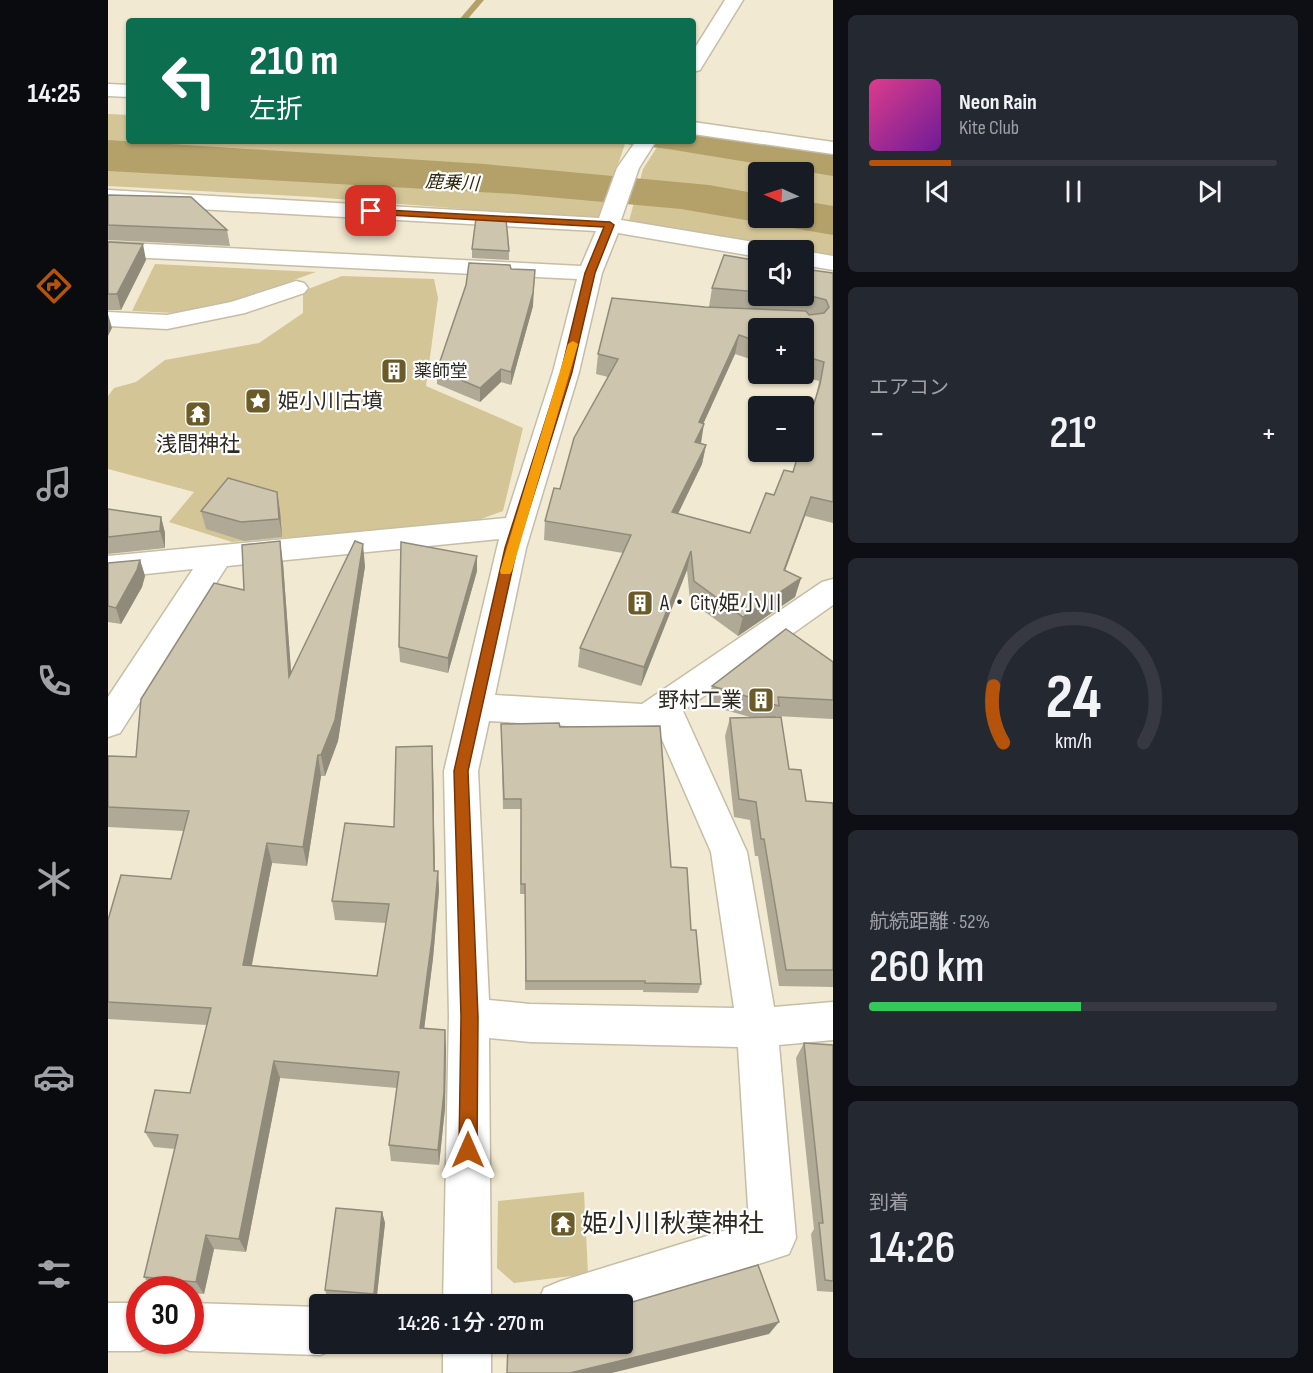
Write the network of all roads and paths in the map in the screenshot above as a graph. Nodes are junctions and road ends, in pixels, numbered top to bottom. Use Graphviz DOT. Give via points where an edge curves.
graph roads {
  1 [pos="734,0"];
  2 [pos="696,61"];
  3 [pos="108,90"];
  4 [pos="126,91"];
  5 [pos="696,128"];
  6 [pos="644,144"];
  7 [pos="833,148"];
  8 [pos="108,197"];
  9 [pos="610,220"];
  10 [pos="748,248"];
  11 [pos="108,249"];
  12 [pos="814,260"];
  13 [pos="833,263"];
  14 [pos="590,273"];
  15 [pos="296,288"];
  16 [pos="108,319"];
  17 [pos="518,527"];
  18 [pos="218,557"];
  19 [pos="108,567"];
  20 [pos="833,590"];
  21 [pos="476,707"];
  22 [pos="665,707"];
  23 [pos="108,724"];
  24 [pos="469,1017"];
  25 [pos="833,1021"];
  26 [pos="757,1028"];
  27 [pos="467,1294"];
  28 [pos="596,1294"];
  29 [pos="204,1327"];
  30 [pos="108,1328"];
  31 [pos="126,1328"];
  32 [pos="309,1331"];
  33 [pos="467,1354"];
  34 [pos="467,1373"];
  1 -- 2 [label="street"];
  3 -- 4 [label="street"];
  5 -- 7 [label="street"];
  6 -- 9 [label="street" via="628,168"];
  8 -- 9 [label="street"];
  9 -- 10 [label="street"];
  9 -- 14 [label="street"];
  11 -- 14 [label="street"];
  12 -- 13 [label="street"];
  14 -- 17 [label="street" via="594,306 566,372"];
  15 -- 16 [label="street" via="236,308 167,322"];
  17 -- 18 [label="street"];
  17 -- 21 [label="street"];
  18 -- 19 [label="street"];
  18 -- 23 [label="street"];
  20 -- 22 [label="street"];
  21 -- 22 [label="street" via="648,718"];
  21 -- 24 [label="street" via="461,771"];
  22 -- 26 [label="street" via="729,852"];
  24 -- 26 [label="street" via="530,1023"];
  24 -- 27 [label="street"];
  25 -- 26 [label="street"];
  26 -- 28 [label="street" via="773,1238"];
  29 -- 32 [label="street"];
  30 -- 31 [label="street"];
  33 -- 34 [label="street"];
}
